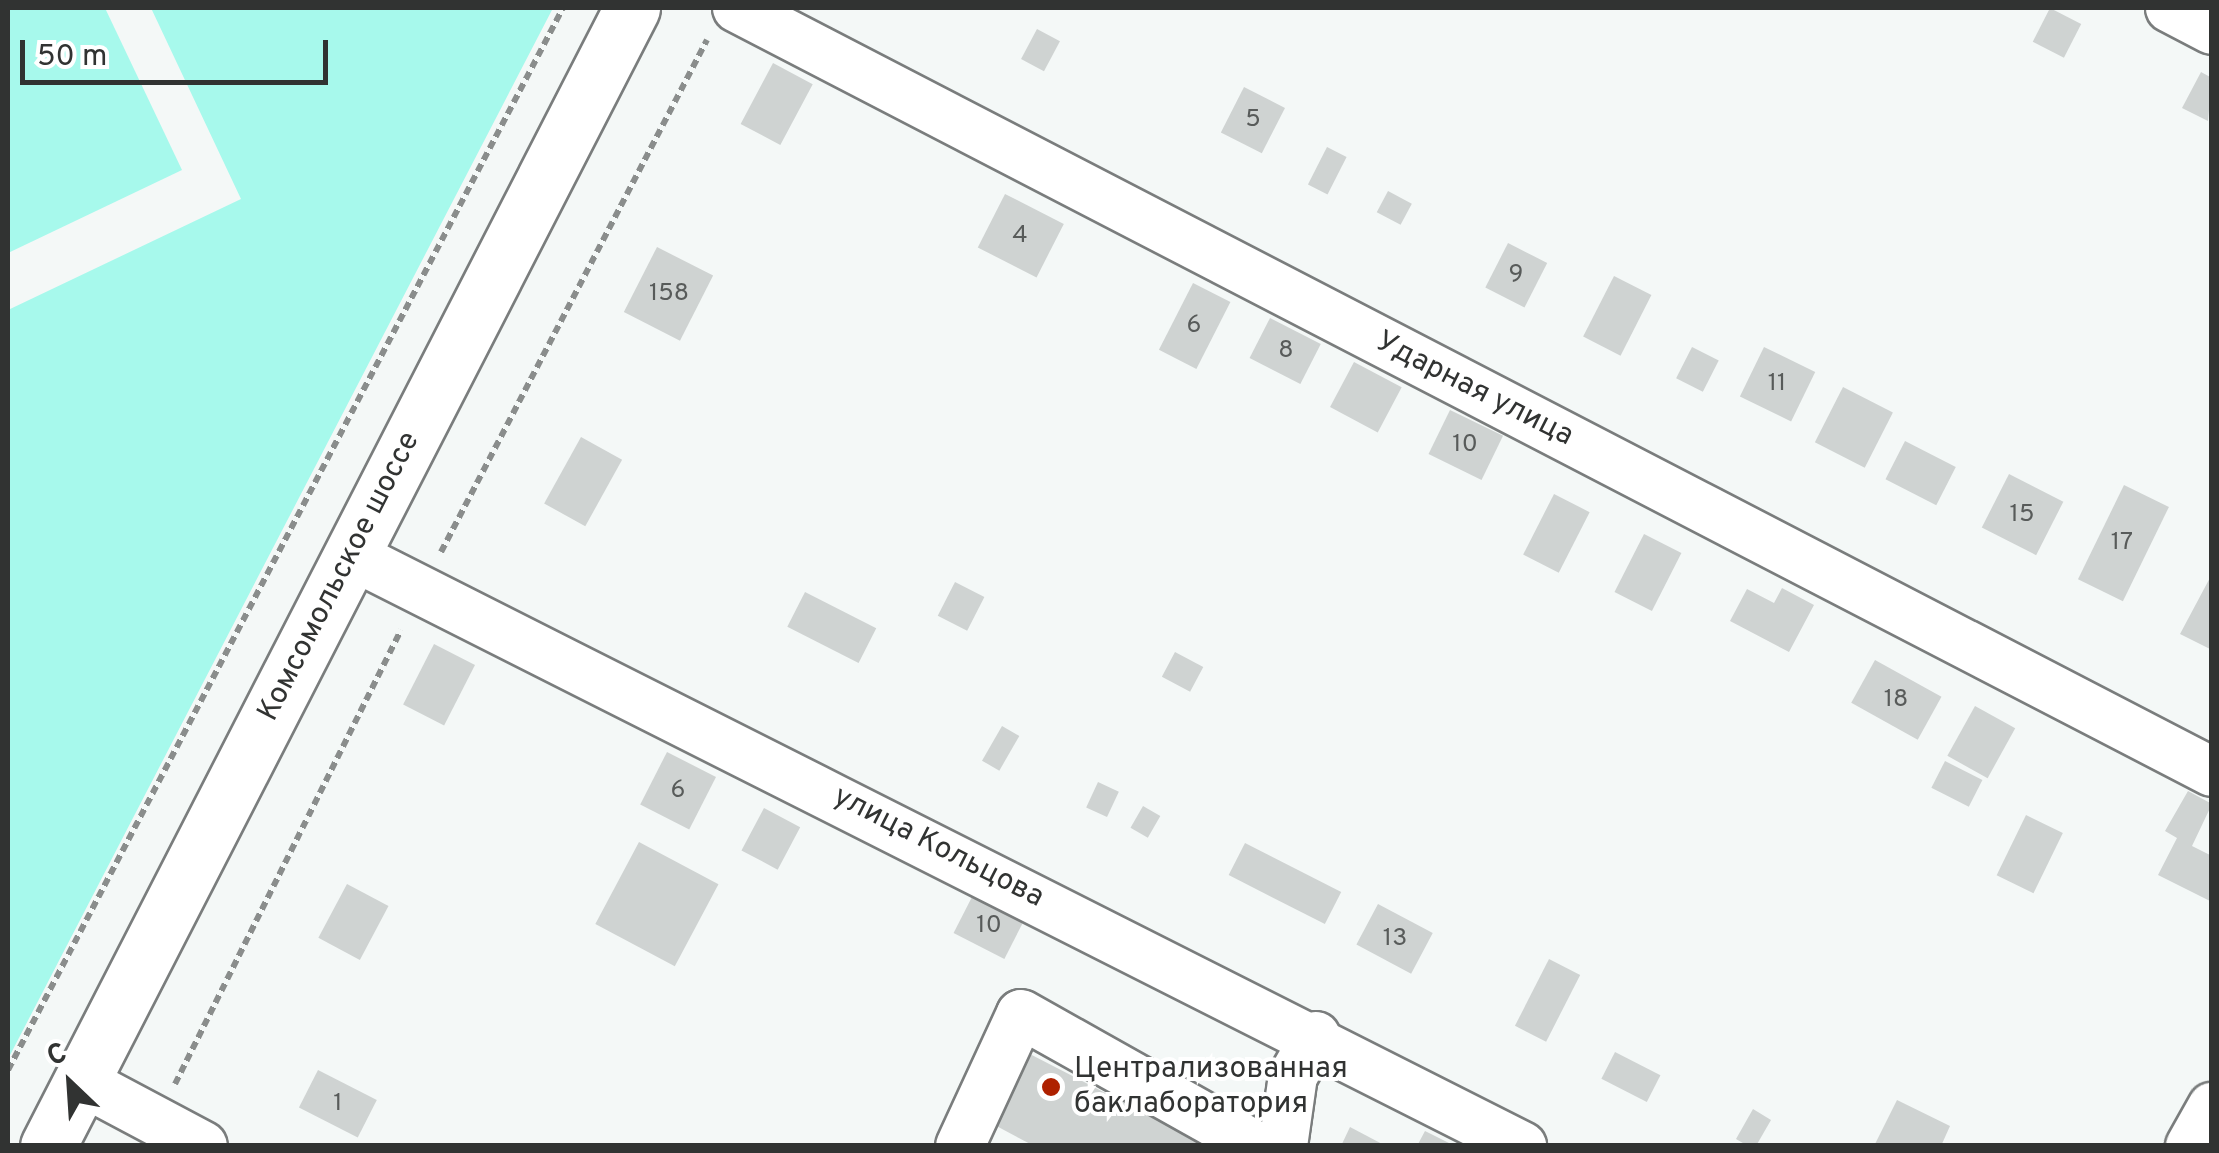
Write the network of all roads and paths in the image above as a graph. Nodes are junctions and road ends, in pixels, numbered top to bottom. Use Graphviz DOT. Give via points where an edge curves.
graph roads {
  1 [pos="563,8"];
  2 [pos="632,8"];
  3 [pos="737,8"];
  4 [pos="2170,8"];
  5 [pos="2212,30"];
  6 [pos="351,555"];
  7 [pos="2212,772"];
  8 [pos="1316,1036"];
  9 [pos="8,1070"];
  10 [pos="81,1081"];
  11 [pos="2212,1107"];
  12 [pos="48,1146"];
  13 [pos="203,1146"];
  14 [pos="960,1146"];
  15 [pos="1256,1146"];
  16 [pos="1283,1146"];
  17 [pos="1522,1146"];
  18 [pos="2190,1146"];
  1 -- 9 [label="path"];
  2 -- 6 [label="main road, Комсомольское шоссе"];
  3 -- 7 [label="street, Ударная улица"];
  4 -- 5 [label="street"];
  6 -- 8 [label="street, улица Кольцова"];
  6 -- 10 [label="main road, Комсомольское шоссе"];
  8 -- 16 [label="street" via="1293,1076"];
  8 -- 17 [label="street, улица Кольцова"];
  10 -- 12 [label="main road, Комсомольское шоссе"];
  10 -- 13 [label="street"];
  11 -- 18 [label="street"];
  14 -- 15 [label="street" via="1020,1014"];
}
